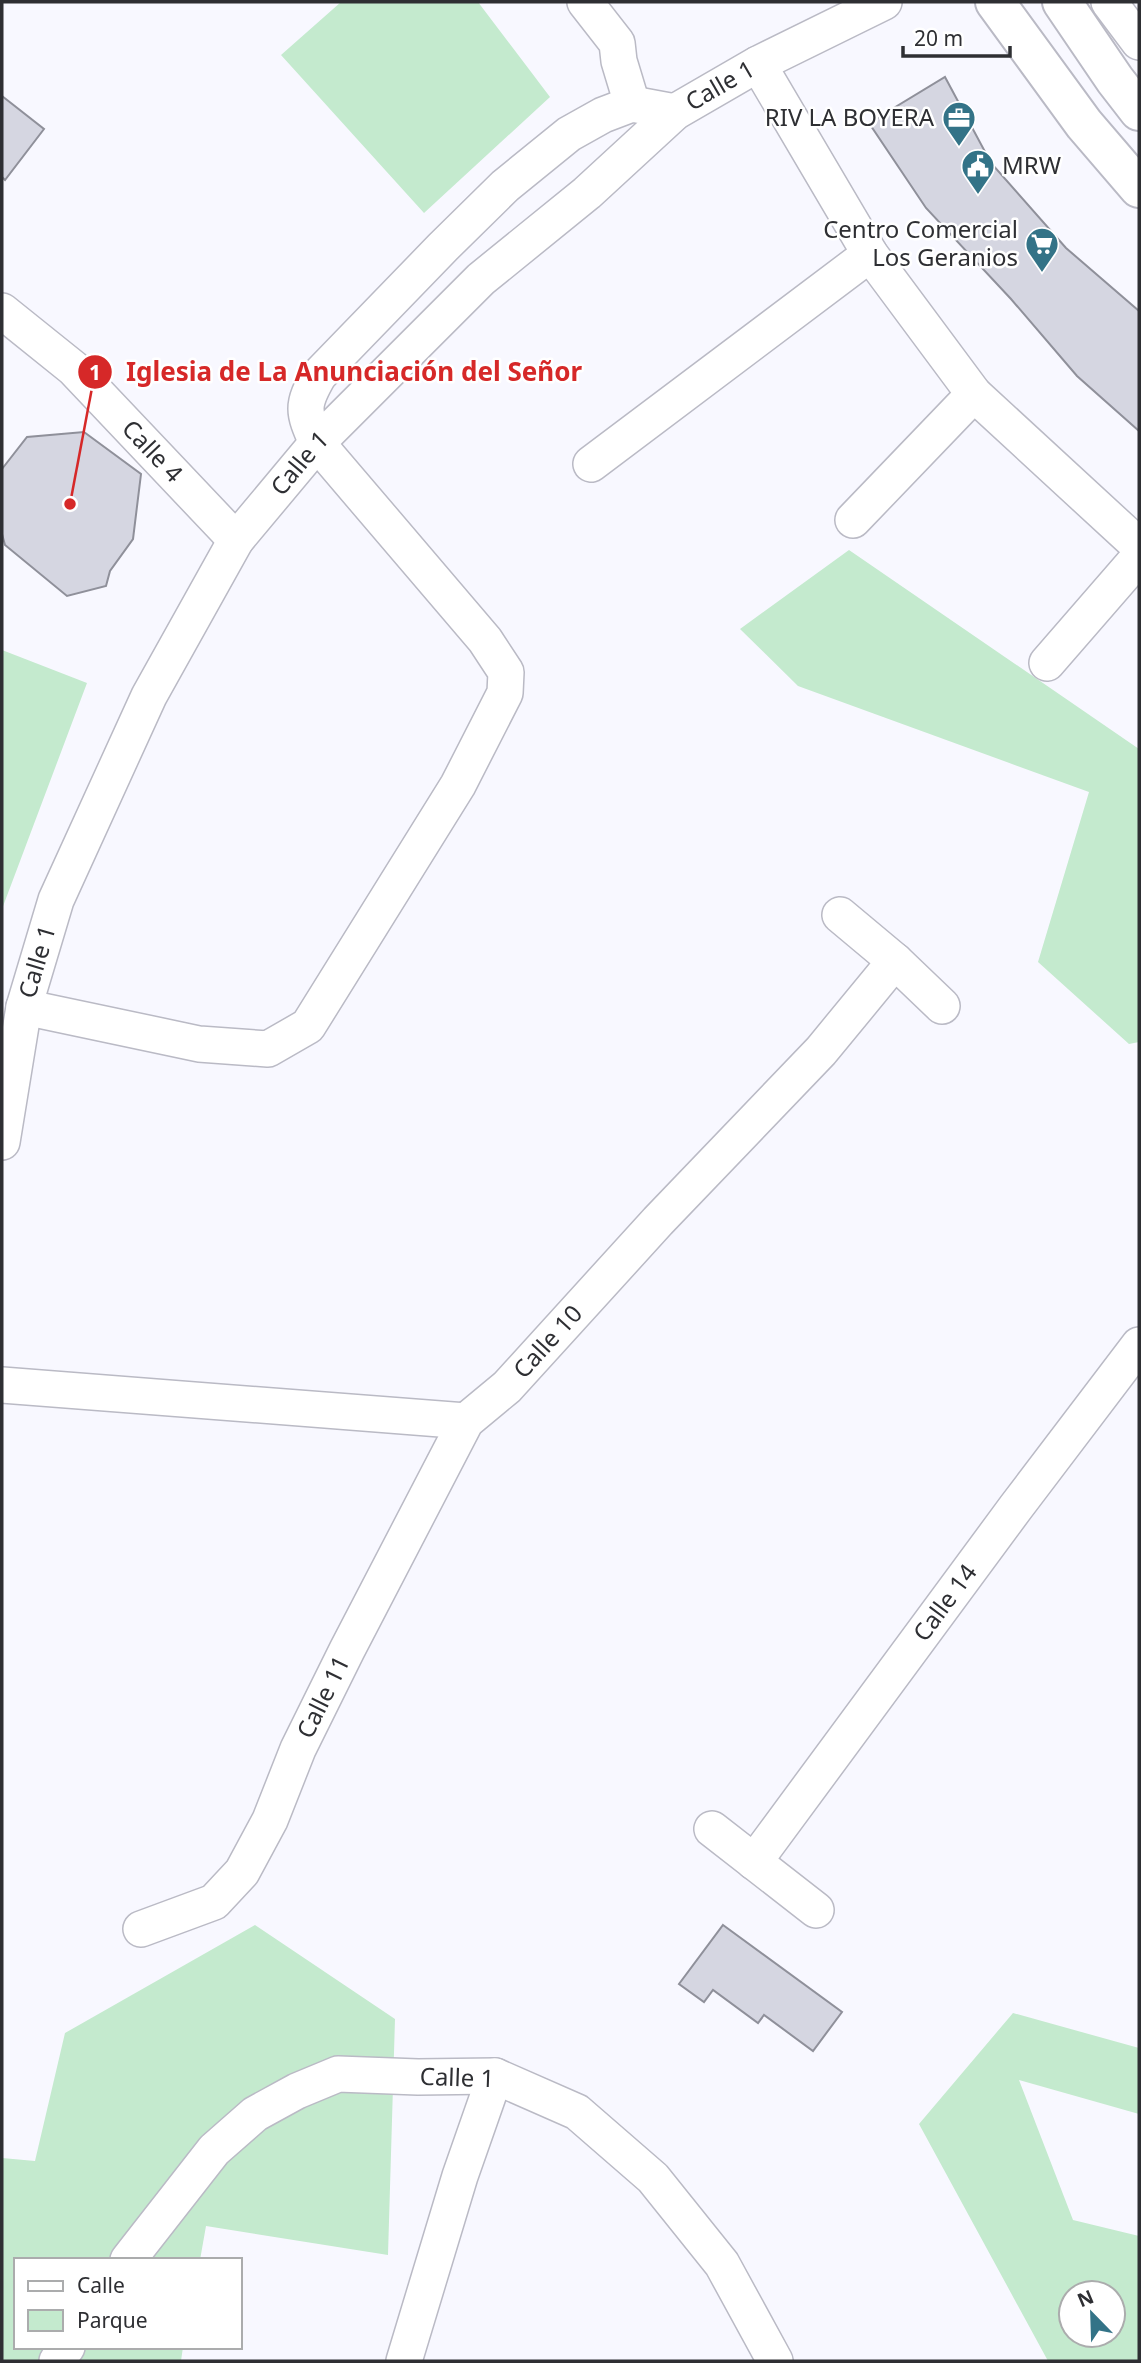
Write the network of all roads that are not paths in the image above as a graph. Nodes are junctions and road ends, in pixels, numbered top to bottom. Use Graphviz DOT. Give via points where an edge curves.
graph roads {
  1 [pos="585,2"];
  2 [pos="884,2"];
  3 [pos="995,2"];
  4 [pos="1062,2"];
  5 [pos="1109,2"];
  6 [pos="1139,42"];
  7 [pos="758,64"];
  8 [pos="632,104"];
  9 [pos="1139,111"];
  10 [pos="675,112"];
  11 [pos="1139,188"];
  12 [pos="870,254"];
  13 [pos="2,311"];
  14 [pos="974,394"];
  15 [pos="317,443"];
  16 [pos="591,464"];
  17 [pos="853,520"];
  18 [pos="236,540"];
  19 [pos="1139,546"];
  20 [pos="1139,557"];
  21 [pos="1047,663"];
  22 [pos="839,915"];
  23 [pos="895,961"];
  24 [pos="942,1006"];
  25 [pos="24,1007"];
  26 [pos="2,1142"];
  27 [pos="1139,1345"];
  28 [pos="2,1385"];
  29 [pos="466,1421"];
  30 [pos="712,1829"];
  31 [pos="754,1862"];
  32 [pos="816,1910"];
  33 [pos="141,1929"];
  34 [pos="495,2076"];
  35 [pos="130,2258"];
  36 [pos="404,2361"];
  37 [pos="775,2361"];
  1 -- 8 [label="street" via="617,43"];
  2 -- 7 [label="street, Calle 1"];
  3 -- 11 [label="main road" via="1084,124"];
  4 -- 9 [label="main road"];
  5 -- 6 [label="street"];
  7 -- 10 [label="street, Calle 1"];
  7 -- 12 [label="street"];
  8 -- 10 [label="street"];
  8 -- 15 [label="street" via="569,134 505,186 319,375 307,395 305,416"];
  10 -- 15 [label="street, Calle 1" via="587,193 481,279"];
  12 -- 14 [label="street"];
  12 -- 16 [label="street"];
  13 -- 18 [label="street, Calle 4" via="73,368"];
  14 -- 17 [label="street"];
  14 -- 19 [label="street"];
  15 -- 18 [label="street, Calle 1"];
  15 -- 25 [label="street" via="485,640 506,672 505,693 458,785 309,1026 268,1049 199,1044"];
  18 -- 25 [label="street, Calle 1" via="149,696 56,900"];
  20 -- 21 [label="street"];
  22 -- 23 [label="street"];
  23 -- 24 [label="street"];
  23 -- 29 [label="street, Calle 10" via="821,1051 507,1387"];
  25 -- 26 [label="street, Calle 1"];
  27 -- 31 [label="street, Calle 14"];
  28 -- 29 [label="street"];
  29 -- 33 [label="street, Calle 11" via="334,1675 242,1872 214,1902"];
  30 -- 31 [label="street"];
  31 -- 32 [label="street"];
  34 -- 35 [label="street, Calle 1" via="338,2074 297,2091 256,2114 214,2150"];
  34 -- 36 [label="street"];
  34 -- 37 [label="street, Calle 1" via="577,2112 653,2178 722,2264"];
}
